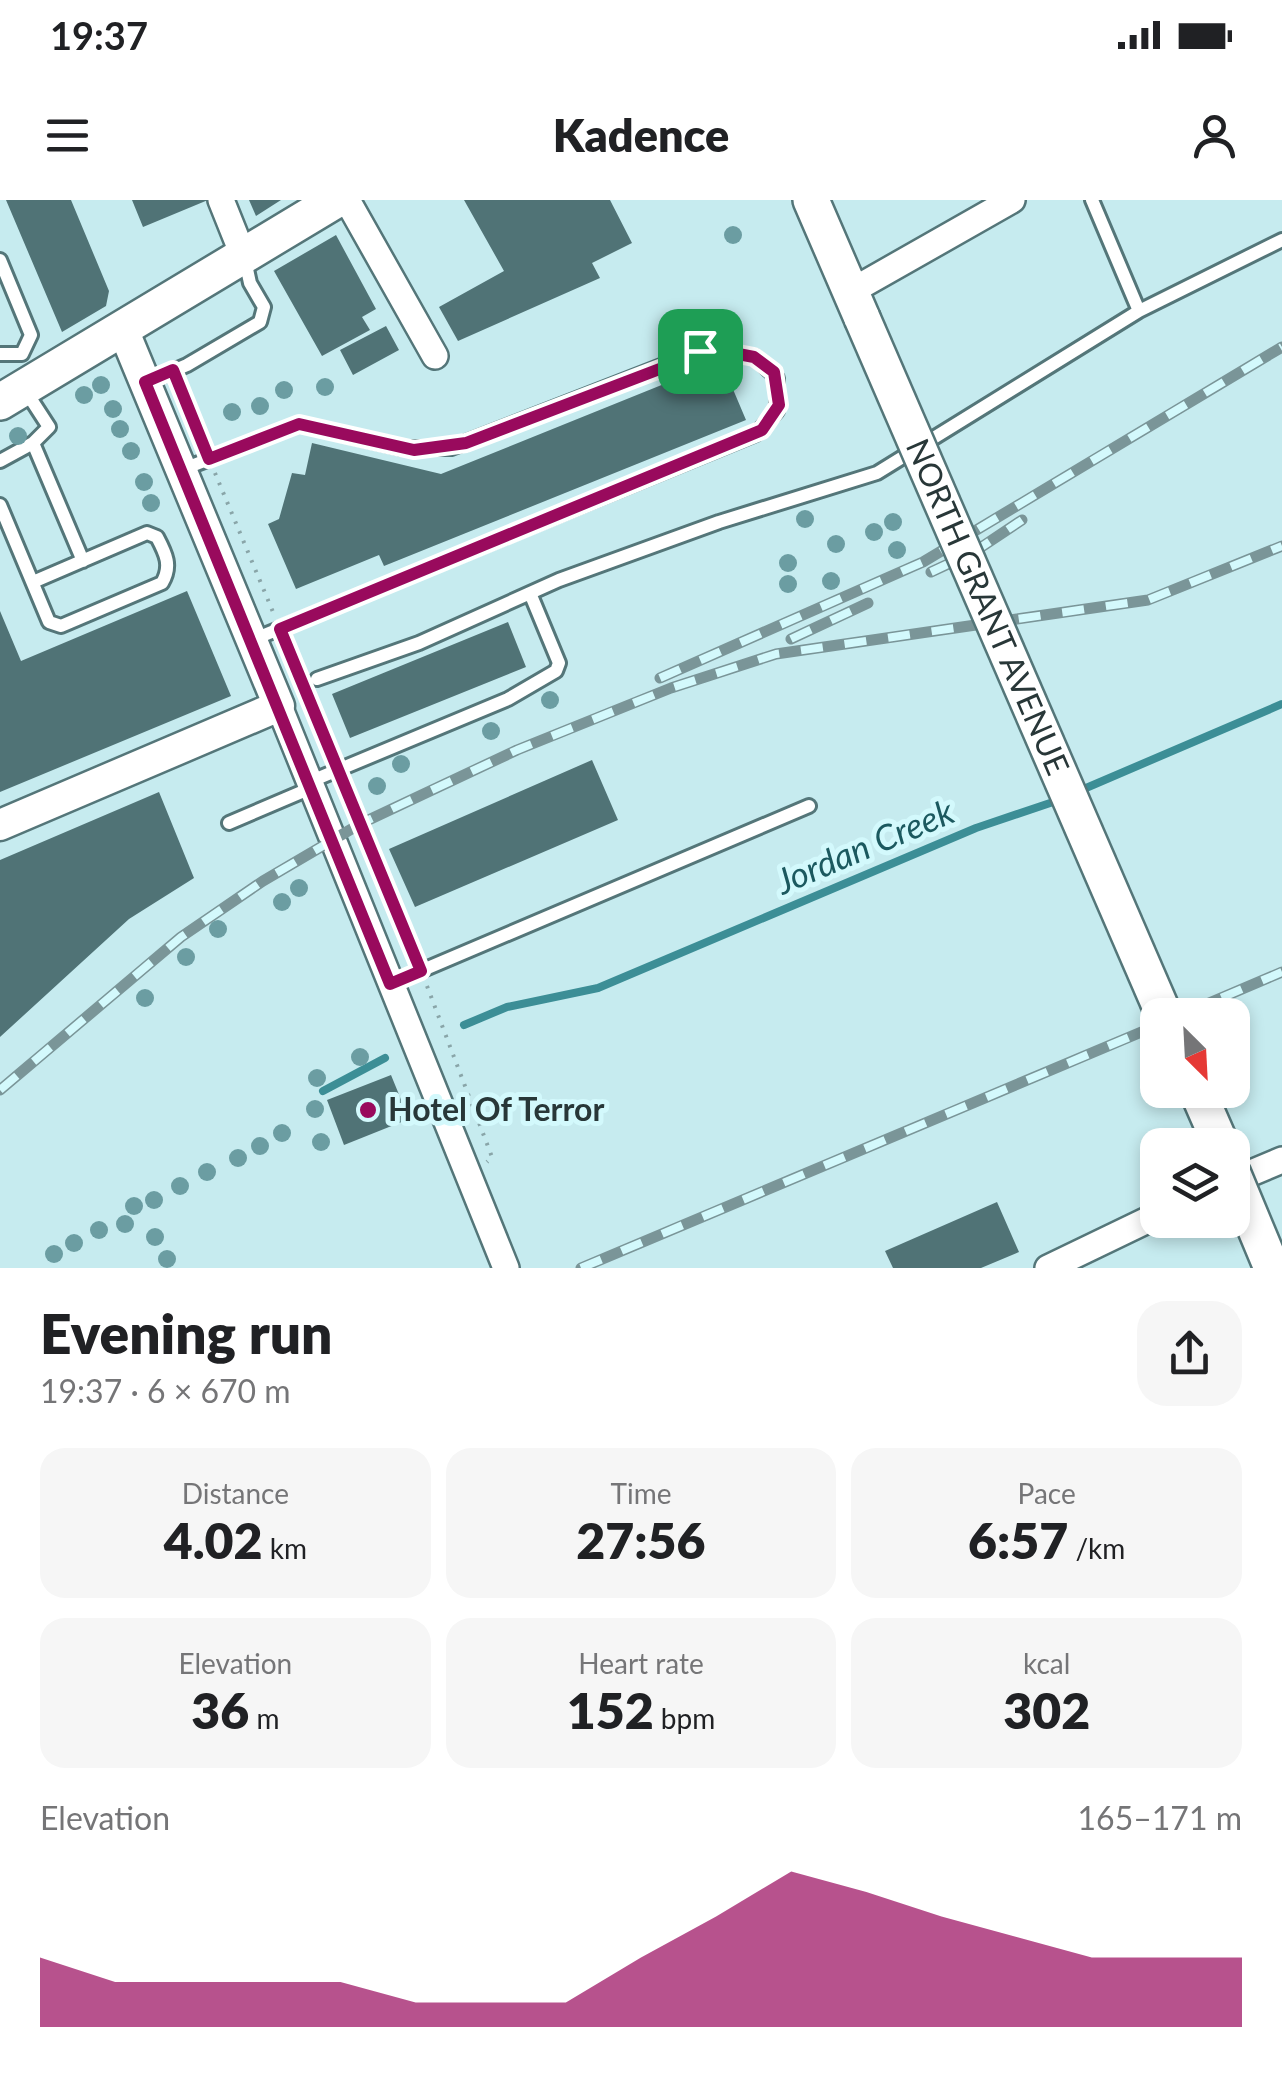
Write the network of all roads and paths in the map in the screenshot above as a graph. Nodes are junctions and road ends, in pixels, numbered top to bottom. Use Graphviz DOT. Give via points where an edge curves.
graph roads {
  1 [pos="221,200"];
  2 [pos="336,200"];
  3 [pos="347,200"];
  4 [pos="810,200"];
  5 [pos="1012,200"];
  6 [pos="1092,200"];
  7 [pos="1282,240"];
  8 [pos="244,255"];
  9 [pos="0,260"];
  10 [pos="856,305"];
  11 [pos="1138,311"];
  12 [pos="122,327"];
  13 [pos="0,354"];
  14 [pos="435,356"];
  15 [pos="159,376"];
  16 [pos="21,381"];
  17 [pos="33,443"];
  18 [pos="0,460"];
  19 [pos="195,464"];
  20 [pos="0,505"];
  21 [pos="83,560"];
  22 [pos="32,582"];
  23 [pos="530,593"];
  24 [pos="266,635"];
  25 [pos="317,679"];
  26 [pos="278,706"];
  27 [pos="338,770"];
  28 [pos="310,785"];
  29 [pos="809,806"];
  30 [pos="229,823"];
  31 [pos="0,825"];
  32 [pos="421,971"];
  33 [pos="390,984"];
  34 [pos="1157,998"];
  35 [pos="1282,1160"];
  36 [pos="1250,1173"];
  37 [pos="468,1176"];
  38 [pos="1250,1215"];
  39 [pos="1140,1224"];
  40 [pos="506,1268"];
  41 [pos="1048,1268"];
  42 [pos="1272,1268"];
  1 -- 8 [label="street"];
  2 -- 8 [label="main road"];
  3 -- 14 [label="street"];
  4 -- 10 [label="main road, NORTH GRANT AVENUE"];
  5 -- 10 [label="street"];
  6 -- 11 [label="lane"];
  7 -- 11 [label="lane"];
  8 -- 12 [label="main road"];
  8 -- 15 [label="lane" via="264,308 260,322"];
  9 -- 16 [label="lane" via="31,335"];
  10 -- 34 [label="main road, NORTH GRANT AVENUE, bridge"];
  11 -- 23 [label="lane" via="878,473 719,522"];
  12 -- 15 [label="street"];
  12 -- 16 [label="main road"];
  13 -- 16 [label="lane"];
  15 -- 19 [label="street"];
  15 -- 19 [label="path"];
  16 -- 17 [label="lane" via="49,427"];
  17 -- 18 [label="lane"];
  17 -- 21 [label="lane"];
  19 -- 24 [label="street"];
  19 -- 24 [label="path"];
  19 -- 24 [label="lane" via="299,424 402,448 447,449 705,349 754,357 777,378 777,411 756,434"];
  20 -- 22 [label="lane"];
  21 -- 22 [label="lane"];
  21 -- 22 [label="lane" via="146,533 157,536 168,572 162,584 61,626 50,622"];
  23 -- 25 [label="lane" via="420,643"];
  23 -- 27 [label="lane" via="559,663 556,671 508,700"];
  24 -- 26 [label="street"];
  24 -- 27 [label="path"];
  26 -- 28 [label="street"];
  26 -- 31 [label="street"];
  27 -- 28 [label="lane"];
  27 -- 32 [label="path"];
  28 -- 30 [label="lane"];
  28 -- 33 [label="street"];
  29 -- 32 [label="lane"];
  32 -- 33 [label="lane"];
  32 -- 37 [label="path" via="492,1157"];
  33 -- 37 [label="street"];
  35 -- 36 [label="street"];
  37 -- 40 [label="street"];
  38 -- 42 [label="main road, bridge"];
  39 -- 41 [label="street"];
}
